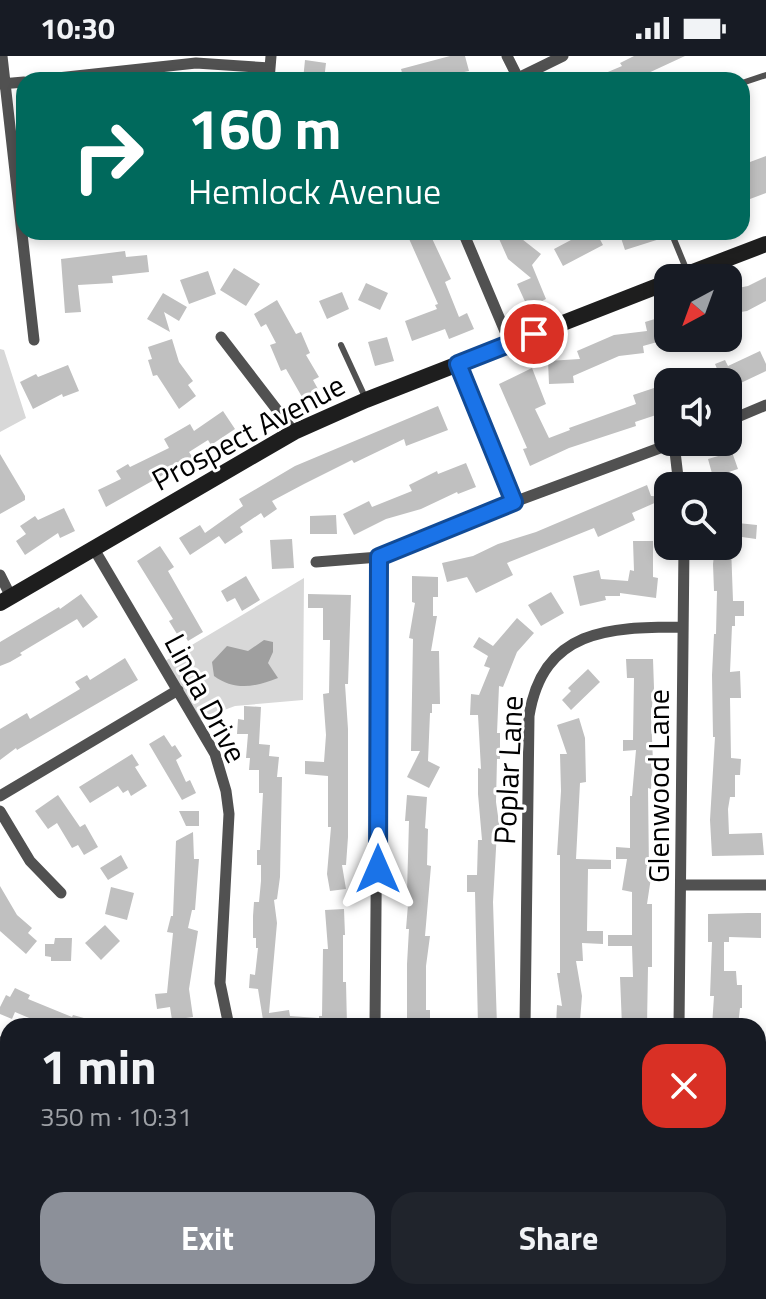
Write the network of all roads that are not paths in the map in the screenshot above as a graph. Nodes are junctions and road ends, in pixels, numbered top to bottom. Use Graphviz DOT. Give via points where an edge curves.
graph roads {
  1 [pos="2,56"];
  2 [pos="563,56"];
  3 [pos="270,68"];
  4 [pos="113,72"];
  5 [pos="530,72"];
  6 [pos="3,84"];
  7 [pos="16,176"];
  8 [pos="25,240"];
  9 [pos="466,240"];
  10 [pos="673,240"];
  11 [pos="766,244"];
  12 [pos="680,264"];
  13 [pos="714,264"];
  14 [pos="654,287"];
  15 [pos="221,337"];
  16 [pos="34,340"];
  17 [pos="510,343"];
  18 [pos="341,345"];
  19 [pos="458,364"];
  20 [pos="366,400"];
  21 [pos="766,405"];
  22 [pos="742,415"];
  23 [pos="294,432"];
  24 [pos="654,450"];
  25 [pos="514,502"];
  26 [pos="94,549"];
  27 [pos="379,557"];
  28 [pos="684,560"];
  29 [pos="316,562"];
  30 [pos="0,575"];
  31 [pos="6,600"];
  32 [pos="682,627"];
  33 [pos="178,690"];
  34 [pos="0,796"];
  35 [pos="0,811"];
  36 [pos="681,885"];
  37 [pos="766,885"];
  38 [pos="61,893"];
  39 [pos="227,1018"];
  40 [pos="375,1018"];
  41 [pos="525,1018"];
  42 [pos="679,1018"];
  1 -- 6 [label="street"];
  2 -- 5 [label="street"];
  3 -- 4 [label="street" via="196,63"];
  6 -- 7 [label="street"];
  8 -- 16 [label="street"];
  9 -- 17 [label="street"];
  10 -- 12 [label="lane"];
  11 -- 13 [label="street"];
  14 -- 17 [label="street, Prospect Avenue"];
  15 -- 23 [label="street"];
  17 -- 19 [label="street, Prospect Avenue"];
  18 -- 20 [label="lane"];
  19 -- 20 [label="street, Prospect Avenue"];
  19 -- 25 [label="street"];
  20 -- 23 [label="street, Prospect Avenue"];
  21 -- 22 [label="street"];
  23 -- 26 [label="street, Prospect Avenue"];
  24 -- 25 [label="street"];
  25 -- 27 [label="street"];
  26 -- 31 [label="street, Prospect Avenue"];
  26 -- 33 [label="street, Linda Drive"];
  27 -- 29 [label="street"];
  27 -- 40 [label="street"];
  28 -- 32 [label="street, Glenwood Lane"];
  30 -- 31 [label="street"];
  32 -- 36 [label="street, Glenwood Lane"];
  32 -- 41 [label="street, Poplar Lane" via="615,629 588,636 563,650 538,679 529,716"];
  33 -- 34 [label="street"];
  33 -- 39 [label="street, Linda Drive" via="215,754 226,791 220,983"];
  35 -- 38 [label="street" via="30,861"];
  36 -- 37 [label="street"];
  36 -- 42 [label="street, Glenwood Lane"];
}
